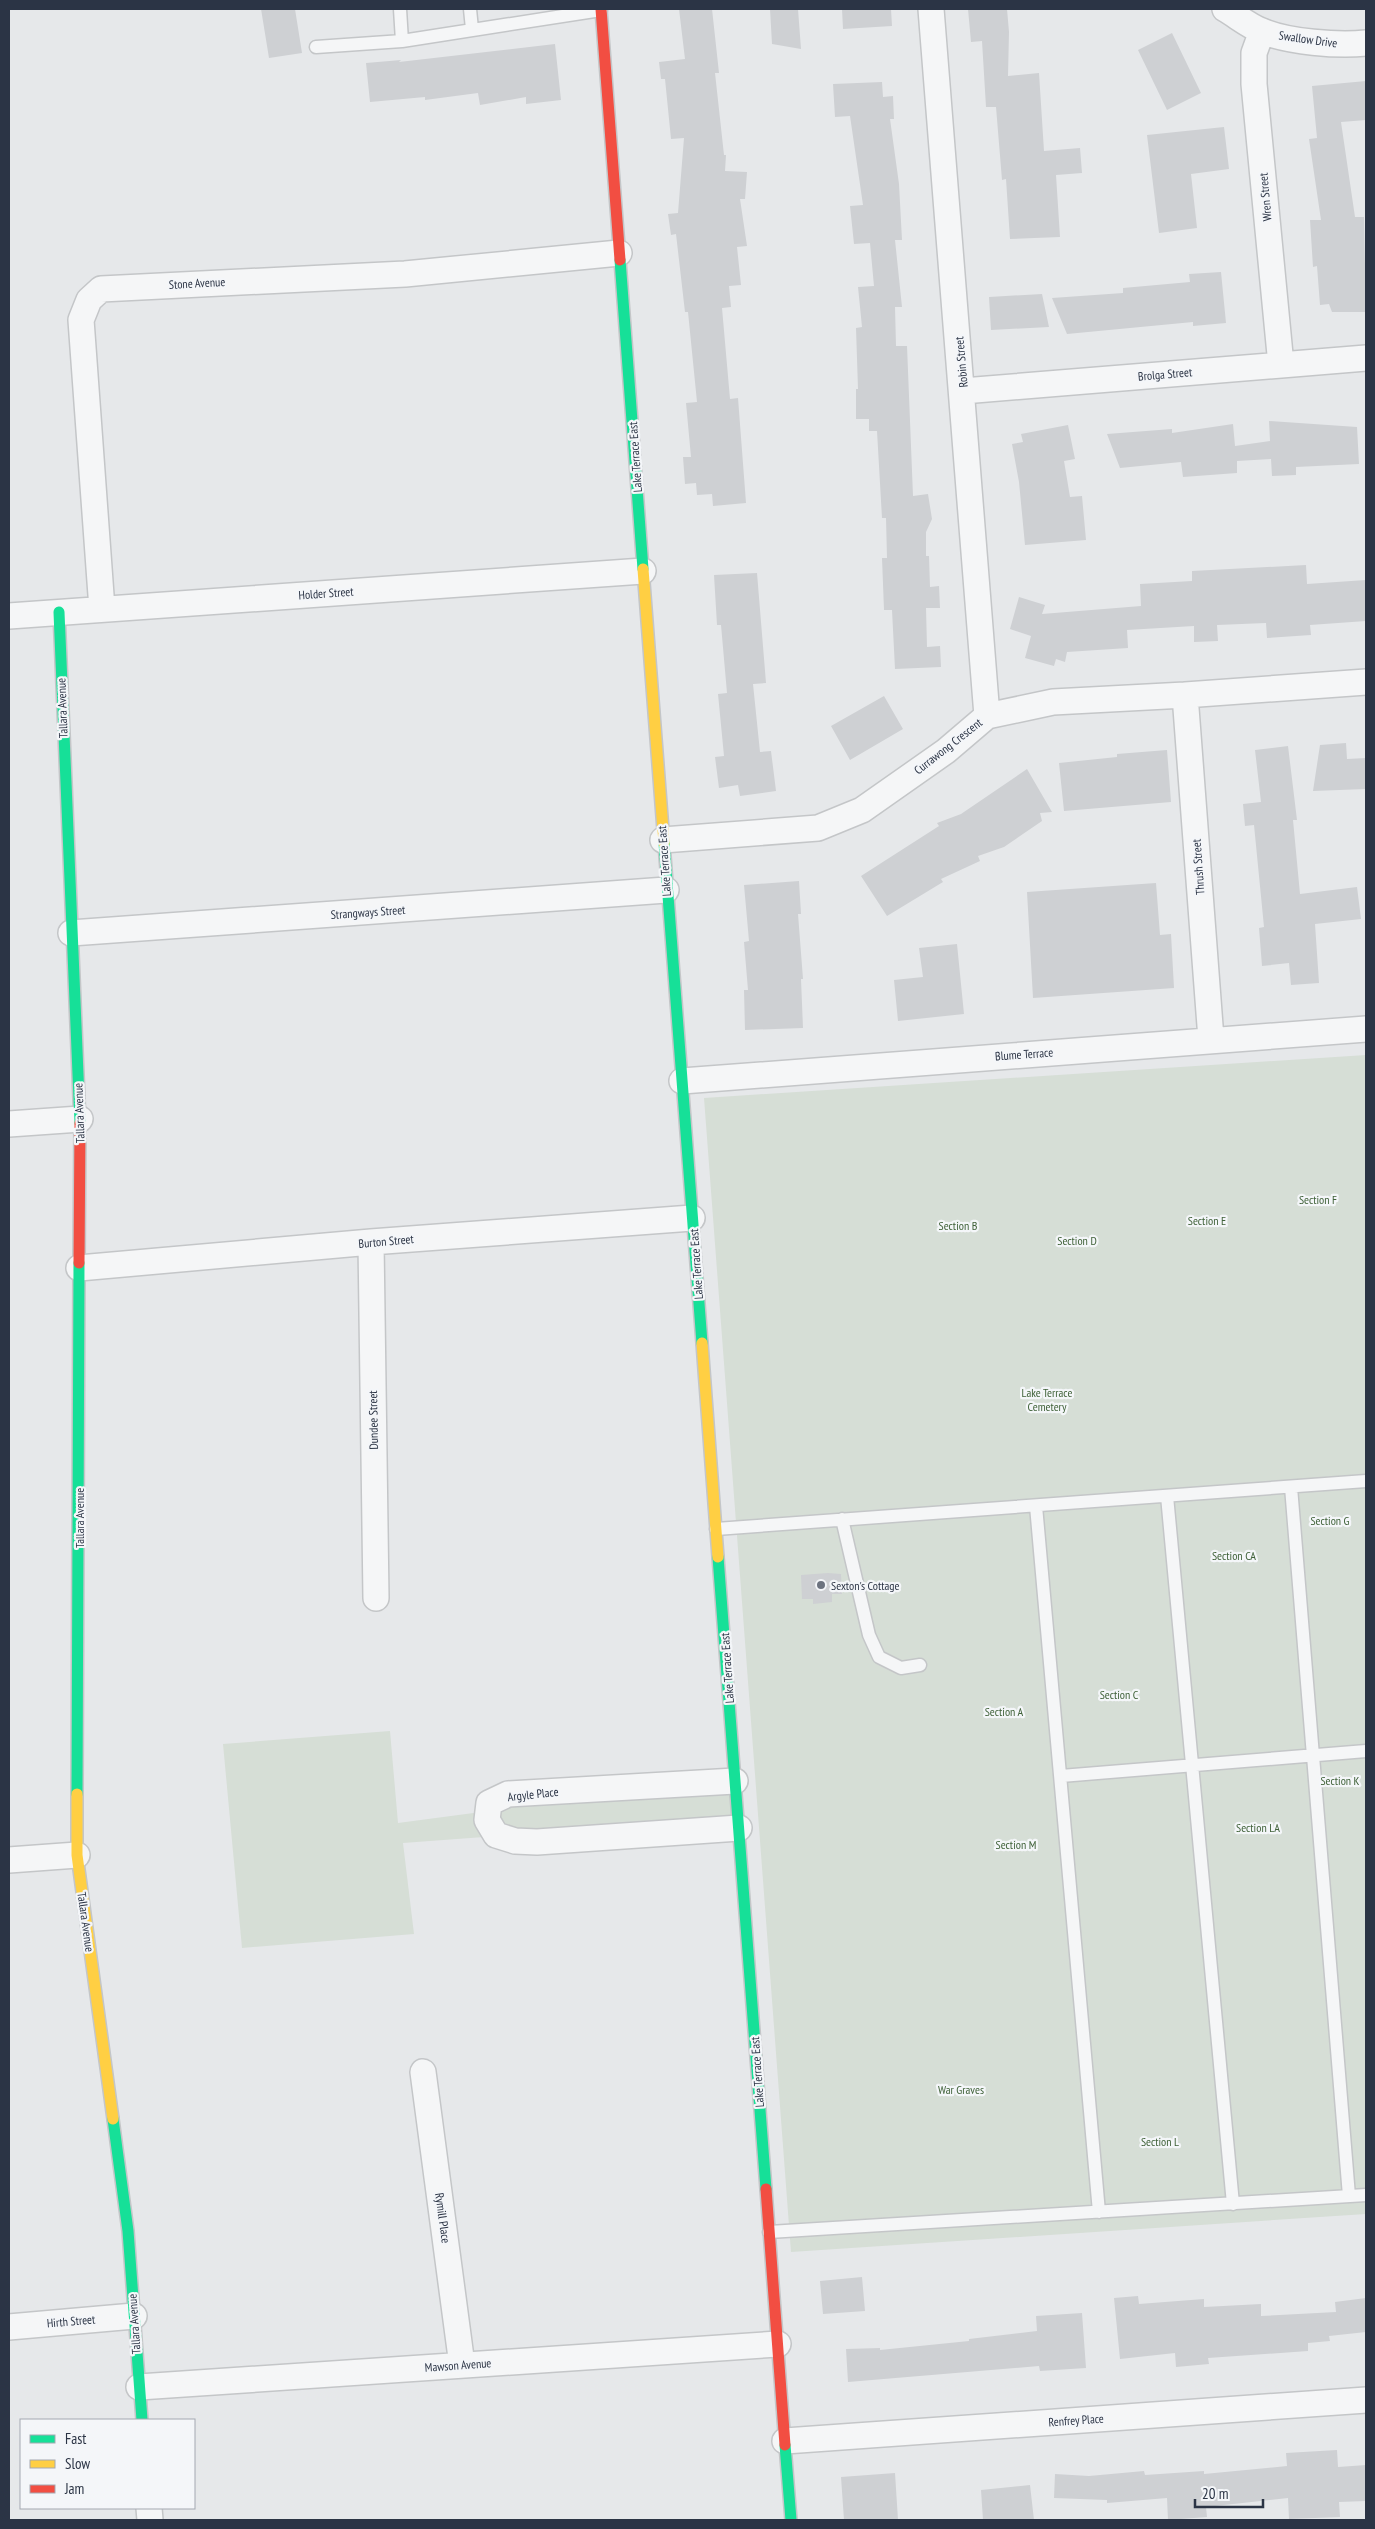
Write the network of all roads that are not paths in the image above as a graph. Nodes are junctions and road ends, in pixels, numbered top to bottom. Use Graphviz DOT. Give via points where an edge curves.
graph roads {
  1 [pos="400,9"];
  2 [pos="470,9"];
  3 [pos="601,9"];
  4 [pos="931,9"];
  5 [pos="1225,9"];
  6 [pos="472,29"];
  7 [pos="1262,31"];
  8 [pos="402,41"];
  9 [pos="1366,43"];
  10 [pos="316,47"];
  11 [pos="620,253"];
  12 [pos="1366,358"];
  13 [pos="1281,365"];
  14 [pos="963,391"];
  15 [pos="644,571"];
  16 [pos="102,609"];
  17 [pos="59,612"];
  18 [pos="9,616"];
  19 [pos="1366,682"];
  20 [pos="1185,695"];
  21 [pos="987,716"];
  22 [pos="663,840"];
  23 [pos="666,890"];
  24 [pos="71,933"];
  25 [pos="1366,1029"];
  26 [pos="1211,1039"];
  27 [pos="682,1081"];
  28 [pos="80,1119"];
  29 [pos="9,1124"];
  30 [pos="692,1218"];
  31 [pos="370,1242"];
  32 [pos="79,1268"];
  33 [pos="1366,1481"];
  34 [pos="1290,1487"];
  35 [pos="1167,1496"];
  36 [pos="1036,1506"];
  37 [pos="842,1519"];
  38 [pos="716,1529"];
  39 [pos="376,1598"];
  40 [pos="920,1665"];
  41 [pos="1366,1751"];
  42 [pos="1313,1756"];
  43 [pos="1192,1764"];
  44 [pos="1061,1776"];
  45 [pos="735,1781"];
  46 [pos="739,1828"];
  47 [pos="77,1855"];
  48 [pos="9,1860"];
  49 [pos="423,2072"];
  50 [pos="1366,2195"];
  51 [pos="1349,2196"];
  52 [pos="1234,2204"];
  53 [pos="1099,2212"];
  54 [pos="769,2232"];
  55 [pos="134,2316"];
  56 [pos="9,2326"];
  57 [pos="778,2344"];
  58 [pos="462,2365"];
  59 [pos="139,2386"];
  60 [pos="1366,2400"];
  61 [pos="142,2419"];
  62 [pos="785,2441"];
  63 [pos="791,2520"];
  1 -- 8 [label="lane"];
  2 -- 6 [label="lane"];
  3 -- 6 [label="lane"];
  3 -- 11 [label="street, Lake Terrace East"];
  4 -- 14 [label="street, Robin Street"];
  5 -- 7 [label="street, Swallow Drive"];
  6 -- 8 [label="lane"];
  7 -- 9 [label="street, Swallow Drive" via="1297,39 1352,45"];
  7 -- 13 [label="street, Wren Street" via="1254,53 1254,84"];
  8 -- 10 [label="lane"];
  11 -- 15 [label="street, Lake Terrace East"];
  11 -- 16 [label="street, Stone Avenue" via="405,274 101,289 89,300 81,320"];
  12 -- 13 [label="street, Brolga Street"];
  13 -- 14 [label="street, Brolga Street"];
  14 -- 21 [label="street, Robin Street"];
  15 -- 16 [label="street, Holder Street"];
  15 -- 22 [label="street, Lake Terrace East"];
  16 -- 17 [label="street, Holder Street"];
  17 -- 18 [label="street, Holder Street"];
  17 -- 24 [label="street, Tallara Avenue"];
  19 -- 20 [label="street, Currawong Crescent"];
  20 -- 21 [label="street, Currawong Crescent" via="1053,702"];
  20 -- 26 [label="street, Thrush Street"];
  21 -- 22 [label="street, Currawong Crescent" via="946,751 862,810 842,820 818,828"];
  22 -- 23 [label="street, Lake Terrace East"];
  23 -- 24 [label="street, Strangways Street"];
  23 -- 27 [label="street, Lake Terrace East"];
  24 -- 28 [label="street, Tallara Avenue"];
  25 -- 26 [label="street, Blume Terrace"];
  26 -- 27 [label="street, Blume Terrace"];
  27 -- 30 [label="street, Lake Terrace East"];
  28 -- 29 [label="street"];
  28 -- 32 [label="street, Tallara Avenue"];
  30 -- 31 [label="street, Burton Street"];
  30 -- 38 [label="street, Lake Terrace East"];
  31 -- 32 [label="street, Burton Street"];
  31 -- 39 [label="street, Dundee Street"];
  32 -- 47 [label="street, Tallara Avenue"];
  33 -- 34 [label="lane"];
  34 -- 35 [label="lane"];
  34 -- 42 [label="lane"];
  35 -- 36 [label="lane"];
  35 -- 43 [label="lane"];
  36 -- 37 [label="lane"];
  36 -- 44 [label="lane"];
  37 -- 38 [label="lane"];
  37 -- 40 [label="lane" via="869,1635 879,1657 901,1668"];
  38 -- 45 [label="street, Lake Terrace East"];
  41 -- 42 [label="lane"];
  42 -- 43 [label="lane"];
  42 -- 51 [label="lane"];
  43 -- 44 [label="lane"];
  43 -- 52 [label="lane"];
  44 -- 53 [label="lane"];
  45 -- 46 [label="street, Lake Terrace East"];
  45 -- 46 [label="street, Argyle Place" via="508,1794 490,1803 488,1820 496,1835 515,1841 537,1842"];
  46 -- 54 [label="street, Lake Terrace East"];
  47 -- 48 [label="street"];
  47 -- 55 [label="street, Tallara Avenue" via="128,2231"];
  49 -- 58 [label="street, Rymill Place"];
  50 -- 51 [label="lane"];
  51 -- 52 [label="lane"];
  52 -- 53 [label="lane"];
  53 -- 54 [label="lane"];
  54 -- 57 [label="street, Lake Terrace East"];
  55 -- 56 [label="street, Hirth Street"];
  55 -- 59 [label="street, Tallara Avenue"];
  57 -- 58 [label="street, Mawson Avenue"];
  57 -- 62 [label="street, Lake Terrace East"];
  58 -- 59 [label="street, Mawson Avenue"];
  59 -- 61 [label="street, Tallara Avenue"];
  60 -- 62 [label="street, Renfrey Place"];
  62 -- 63 [label="street, Lake Terrace East"];
}
